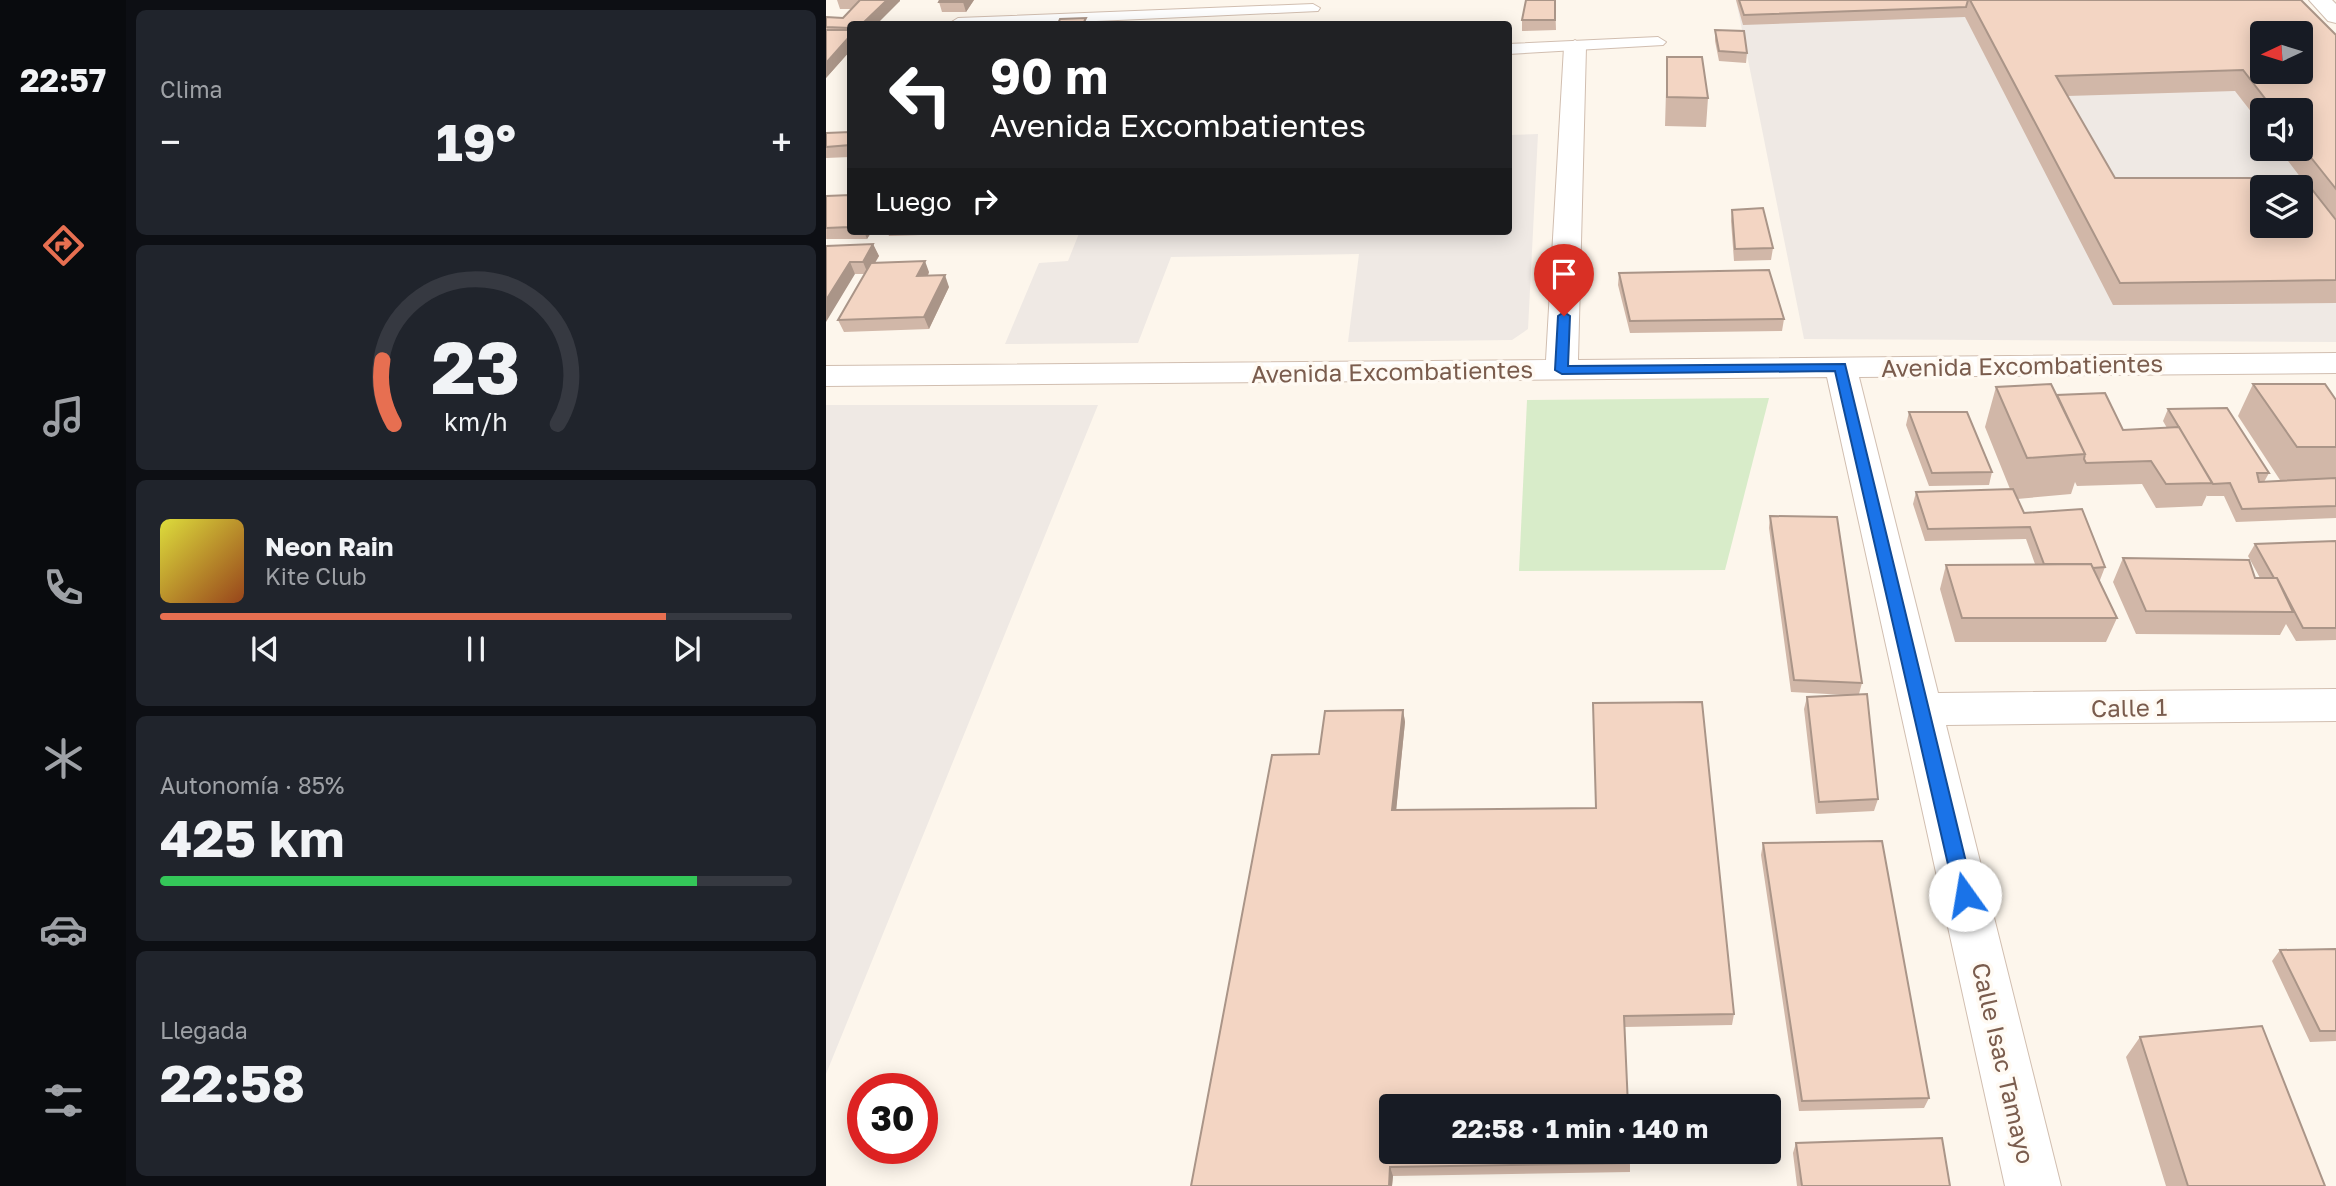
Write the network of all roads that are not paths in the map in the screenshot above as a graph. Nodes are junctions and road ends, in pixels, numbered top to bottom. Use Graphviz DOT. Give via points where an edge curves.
graph roads {
  1 [pos="2320,0"];
  2 [pos="1315,4"];
  3 [pos="2336,16"];
  4 [pos="996,21"];
  5 [pos="1308,21"];
  6 [pos="1658,42"];
  7 [pos="1576,47"];
  8 [pos="1512,49"];
  9 [pos="2336,363"];
  10 [pos="1840,367"];
  11 [pos="1562,370"];
  12 [pos="826,376"];
  13 [pos="2336,705"];
  14 [pos="1921,709"];
  15 [pos="2033,1186"];
  1 -- 3 [label="street"];
  2 -- 4 [label="lane"];
  2 -- 5 [label="lane"];
  6 -- 7 [label="lane"];
  7 -- 8 [label="lane"];
  7 -- 11 [label="street"];
  9 -- 10 [label="street, Avenida Excombatientes"];
  10 -- 11 [label="street, Avenida Excombatientes"];
  10 -- 14 [label="street, Calle Isac Tamayo"];
  11 -- 12 [label="street, Avenida Excombatientes"];
  13 -- 14 [label="street, Calle 1"];
  14 -- 15 [label="street, Calle Isac Tamayo"];
}
